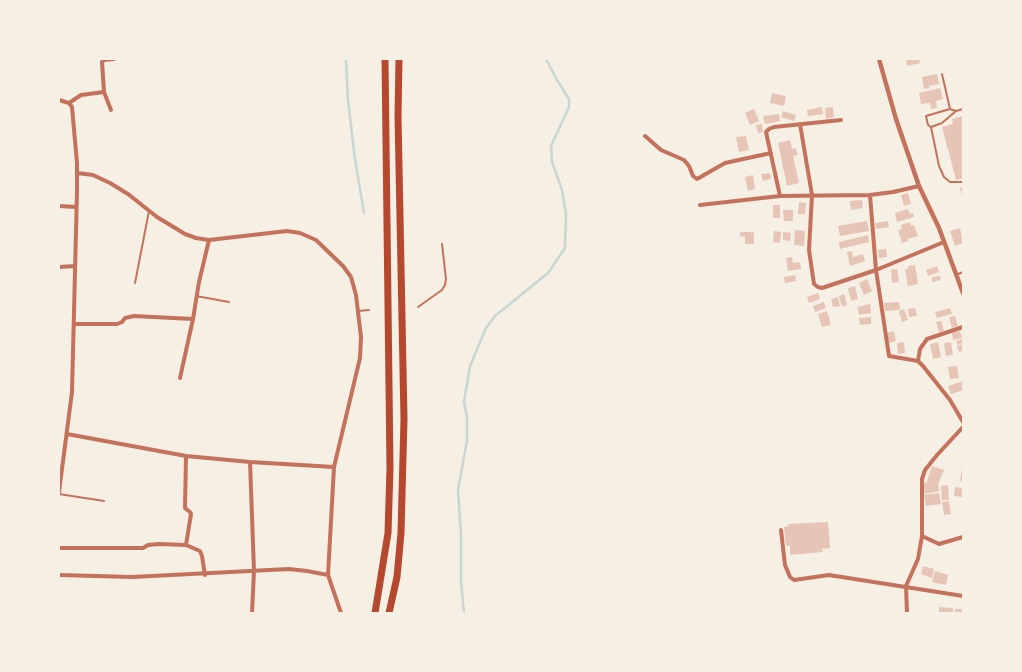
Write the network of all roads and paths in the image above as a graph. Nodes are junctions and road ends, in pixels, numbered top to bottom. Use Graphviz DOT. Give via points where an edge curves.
graph roads {
  1 [pos="114,59"];
  2 [pos="386,59"];
  3 [pos="399,59"];
  4 [pos="879,59"];
  5 [pos="942,74"];
  6 [pos="104,92"];
  7 [pos="59,100"];
  8 [pos="68,103"];
  9 [pos="950,109"];
  10 [pos="963,109"];
  11 [pos="111,110"];
  12 [pos="956,111"];
  13 [pos="841,120"];
  14 [pos="800,124"];
  15 [pos="931,127"];
  16 [pos="645,136"];
  17 [pos="771,153"];
  18 [pos="77,173"];
  19 [pos="963,182"];
  20 [pos="919,186"];
  21 [pos="812,195"];
  22 [pos="870,195"];
  23 [pos="780,196"];
  24 [pos="700,205"];
  25 [pos="59,206"];
  26 [pos="76,208"];
  27 [pos="149,211"];
  28 [pos="209,240"];
  29 [pos="944,242"];
  30 [pos="442,244"];
  31 [pos="75,266"];
  32 [pos="59,267"];
  33 [pos="876,270"];
  34 [pos="963,272"];
  35 [pos="956,275"];
  36 [pos="135,283"];
  37 [pos="963,293"];
  38 [pos="196,296"];
  39 [pos="229,302"];
  40 [pos="418,307"];
  41 [pos="369,310"];
  42 [pos="358,311"];
  43 [pos="193,319"];
  44 [pos="75,324"];
  45 [pos="963,327"];
  46 [pos="918,361"];
  47 [pos="180,378"];
  48 [pos="963,422"];
  49 [pos="963,427"];
  50 [pos="67,434"];
  51 [pos="186,456"];
  52 [pos="250,462"];
  53 [pos="334,467"];
  54 [pos="59,491"];
  55 [pos="104,502"];
  56 [pos="781,530"];
  57 [pos="922,536"];
  58 [pos="963,537"];
  59 [pos="186,545"];
  60 [pos="59,548"];
  61 [pos="254,572"];
  62 [pos="205,574"];
  63 [pos="59,575"];
  64 [pos="328,575"];
  65 [pos="906,586"];
  66 [pos="963,596"];
  67 [pos="252,613"];
  68 [pos="341,613"];
  69 [pos="375,613"];
  70 [pos="389,613"];
  71 [pos="907,613"];
  1 -- 6 [label="street" via="102,62"];
  2 -- 69 [label="highway" via="390,468 388,533"];
  3 -- 70 [label="highway" via="404,419 401,533"];
  4 -- 20 [label="street"];
  5 -- 9 [label="lane"];
  6 -- 8 [label="street" via="81,95"];
  6 -- 11 [label="street"];
  7 -- 8 [label="street"];
  8 -- 18 [label="street" via="73,111"];
  9 -- 12 [label="lane"];
  9 -- 15 [label="lane" via="926,116"];
  10 -- 12 [label="lane"];
  12 -- 15 [label="lane" via="942,123"];
  13 -- 14 [label="street"];
  14 -- 17 [label="street" via="766,132"];
  14 -- 21 [label="street"];
  15 -- 19 [label="lane" via="944,177 950,182"];
  16 -- 17 [label="street" via="661,150 684,160 697,178 725,164"];
  17 -- 23 [label="street"];
  18 -- 26 [label="street"];
  18 -- 27 [label="street" via="93,175 110,183"];
  20 -- 22 [label="street"];
  20 -- 29 [label="street"];
  21 -- 22 [label="street"];
  21 -- 23 [label="street"];
  21 -- 33 [label="street" via="809,250 814,284 822,288"];
  22 -- 33 [label="street"];
  23 -- 24 [label="street"];
  25 -- 26 [label="street"];
  26 -- 31 [label="street"];
  27 -- 28 [label="street" via="185,234"];
  27 -- 36 [label="lane"];
  28 -- 38 [label="street"];
  28 -- 42 [label="street" via="300,232 316,240 343,266 351,277"];
  29 -- 33 [label="street"];
  29 -- 35 [label="street"];
  30 -- 40 [label="lane" via="445,285"];
  31 -- 32 [label="street"];
  31 -- 44 [label="street"];
  33 -- 46 [label="street" via="889,356"];
  34 -- 35 [label="lane"];
  35 -- 37 [label="street"];
  38 -- 39 [label="lane"];
  38 -- 43 [label="street"];
  41 -- 42 [label="lane"];
  42 -- 53 [label="street" via="360,358"];
  43 -- 44 [label="street" via="134,316 117,324"];
  43 -- 47 [label="street"];
  44 -- 50 [label="street"];
  45 -- 46 [label="street" via="927,339 920,348"];
  46 -- 48 [label="street" via="931,374"];
  49 -- 57 [label="street" via="925,470 921,493"];
  50 -- 51 [label="street"];
  50 -- 54 [label="street"];
  51 -- 52 [label="street"];
  51 -- 59 [label="street" via="185,508 191,514"];
  52 -- 53 [label="street"];
  52 -- 61 [label="street"];
  53 -- 64 [label="street"];
  54 -- 55 [label="lane"];
  56 -- 65 [label="street" via="785,565 794,580 829,575"];
  57 -- 58 [label="street" via="938,544"];
  57 -- 65 [label="street" via="918,559"];
  59 -- 60 [label="street"];
  59 -- 62 [label="street" via="200,551"];
  61 -- 62 [label="street"];
  61 -- 64 [label="street" via="289,569"];
  61 -- 67 [label="street"];
  62 -- 63 [label="street"];
  64 -- 68 [label="street"];
  65 -- 66 [label="street"];
  65 -- 71 [label="street"];
}
